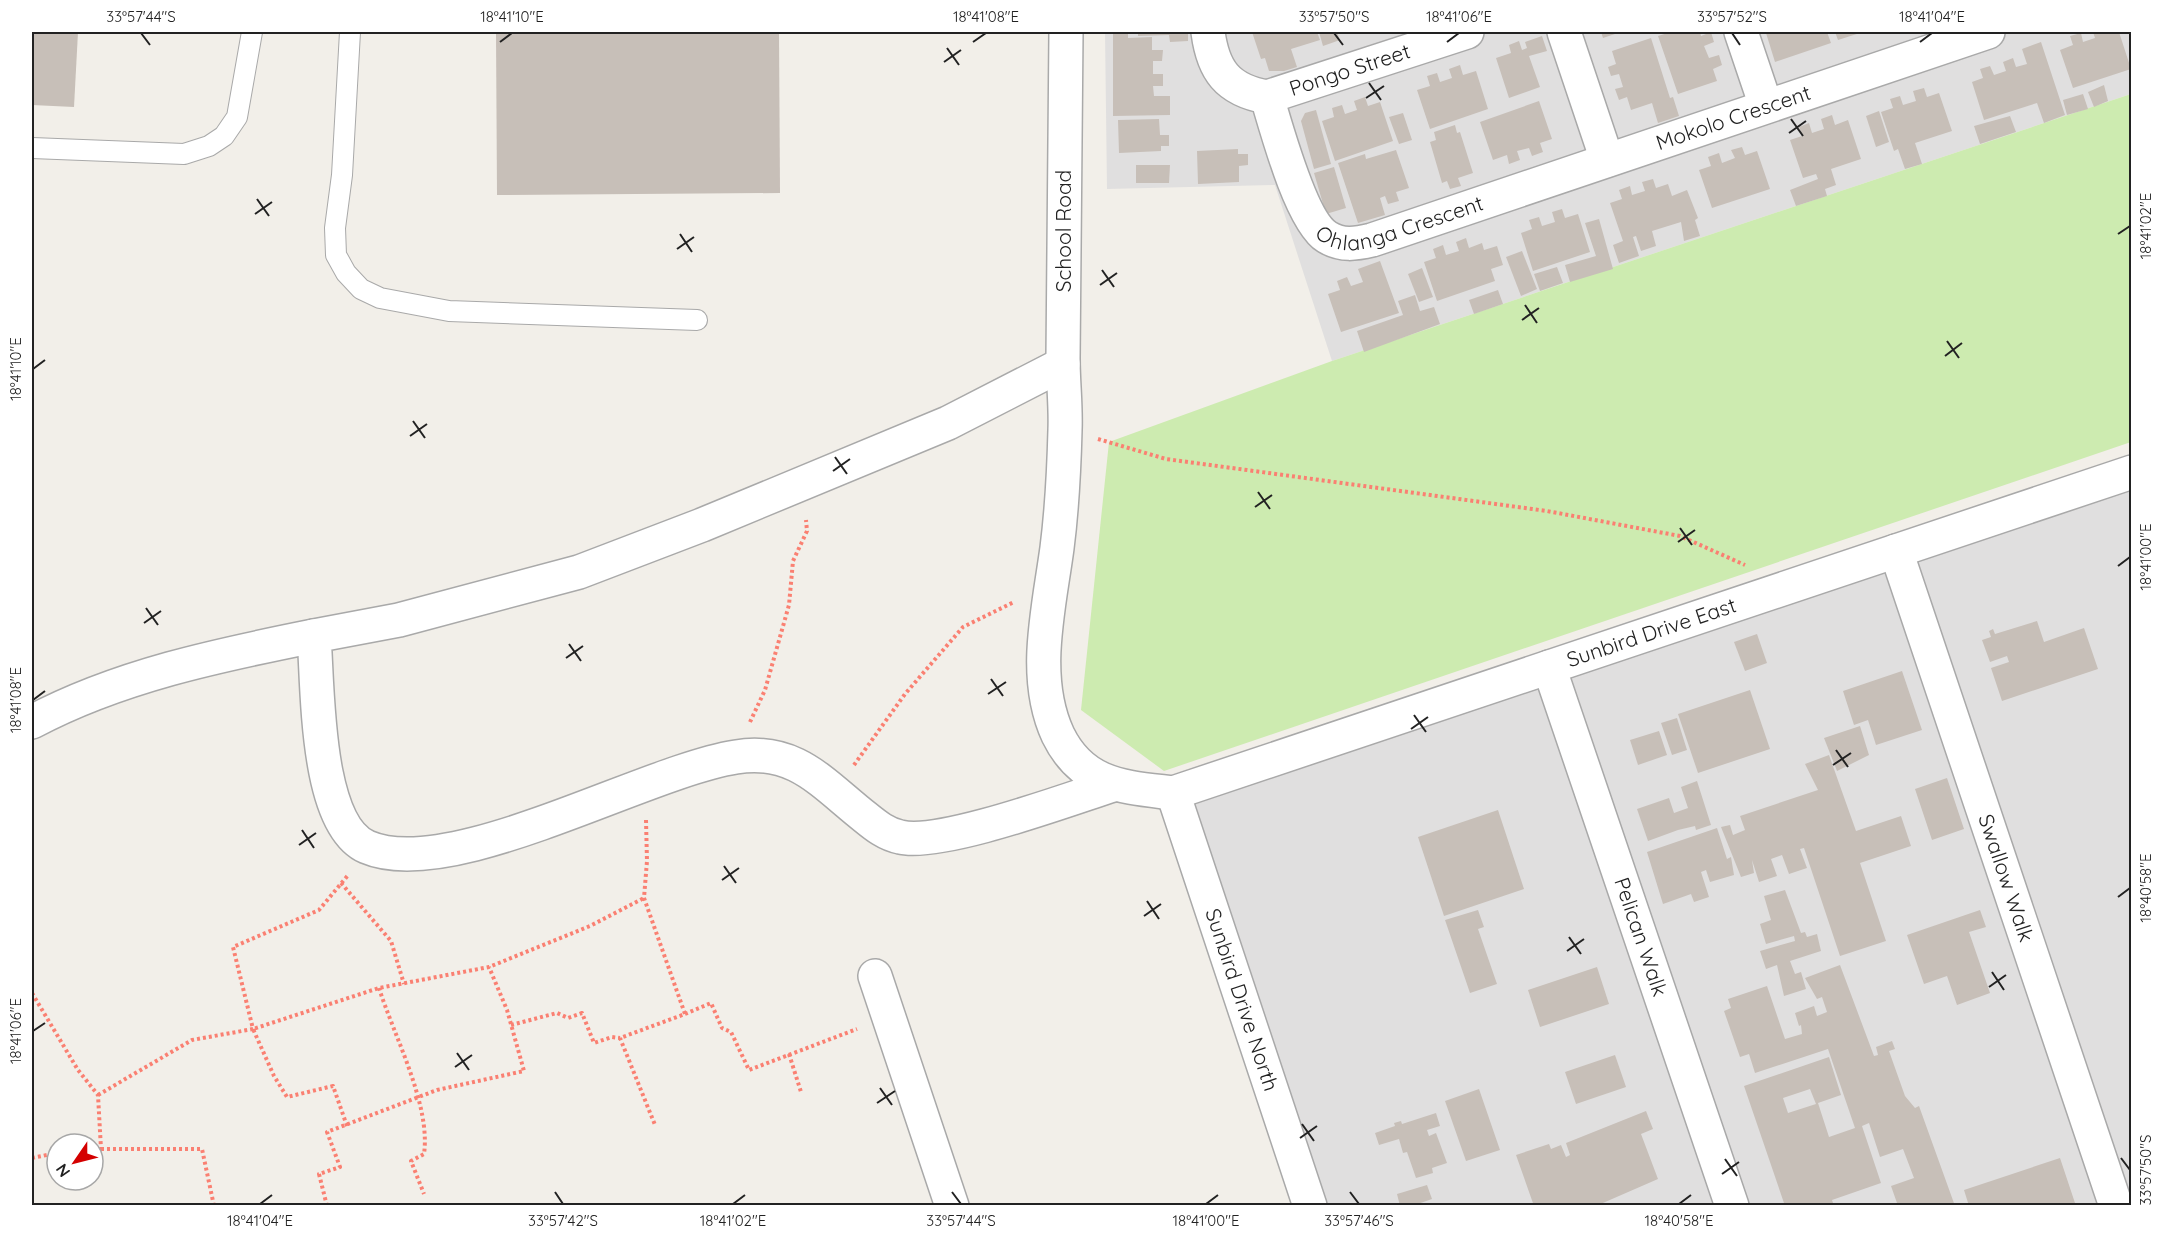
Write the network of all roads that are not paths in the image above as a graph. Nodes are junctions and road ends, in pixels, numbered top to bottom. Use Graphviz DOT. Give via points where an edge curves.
graph roads {
  1 [pos="252,32"];
  2 [pos="350,32"];
  3 [pos="1066,32"];
  4 [pos="1208,32"];
  5 [pos="1467,32"];
  6 [pos="1564,32"];
  7 [pos="1741,32"];
  8 [pos="1988,32"];
  9 [pos="1923,42"];
  10 [pos="1267,96"];
  11 [pos="1766,106"];
  12 [pos="32,148"];
  13 [pos="1607,160"];
  14 [pos="697,320"];
  15 [pos="1063,364"];
  16 [pos="2132,472"];
  17 [pos="1896,551"];
  18 [pos="314,636"];
  19 [pos="1549,667"];
  20 [pos="32,722"];
  21 [pos="1113,785"];
  22 [pos="1173,793"];
  23 [pos="874,976"];
  24 [pos="951,1206"];
  25 [pos="1310,1206"];
  26 [pos="1732,1206"];
  27 [pos="2116,1206"];
  1 -- 12 [label="lane" via="237,117 224,136 209,146 184,154"];
  2 -- 14 [label="lane" via="336,255 361,288 380,298 449,311"];
  3 -- 15 [label="street, School Road"];
  4 -- 10 [label="street" via="1210,51 1218,69 1232,85"];
  5 -- 10 [label="street, Pongo Street"];
  6 -- 13 [label="street"];
  7 -- 11 [label="street"];
  8 -- 9 [label="street, Mokolo Crescent"];
  9 -- 11 [label="street, Mokolo Crescent"];
  10 -- 13 [label="street, Ohlanga Crescent" via="1285,154 1316,225 1325,236 1351,245"];
  11 -- 13 [label="street, Mokolo Crescent"];
  15 -- 18 [label="street" via="948,423 579,572 399,620"];
  15 -- 21 [label="street, School Road" via="1065,430 1044,680 1059,736 1073,757 1093,775"];
  16 -- 17 [label="street, Sunbird Drive East"];
  17 -- 19 [label="street, Sunbird Drive East"];
  17 -- 27 [label="street, Swallow Walk"];
  18 -- 20 [label="street" via="243,650 138,680"];
  18 -- 21 [label="street" via="330,795 341,822 365,846 406,854 478,843 738,756 787,760 811,772 883,831 902,838 937,837"];
  19 -- 22 [label="street, Sunbird Drive East"];
  19 -- 26 [label="street, Pelican Walk"];
  21 -- 22 [label="street"];
  22 -- 25 [label="street, Sunbird Drive North"];
  23 -- 24 [label="street"];
}
